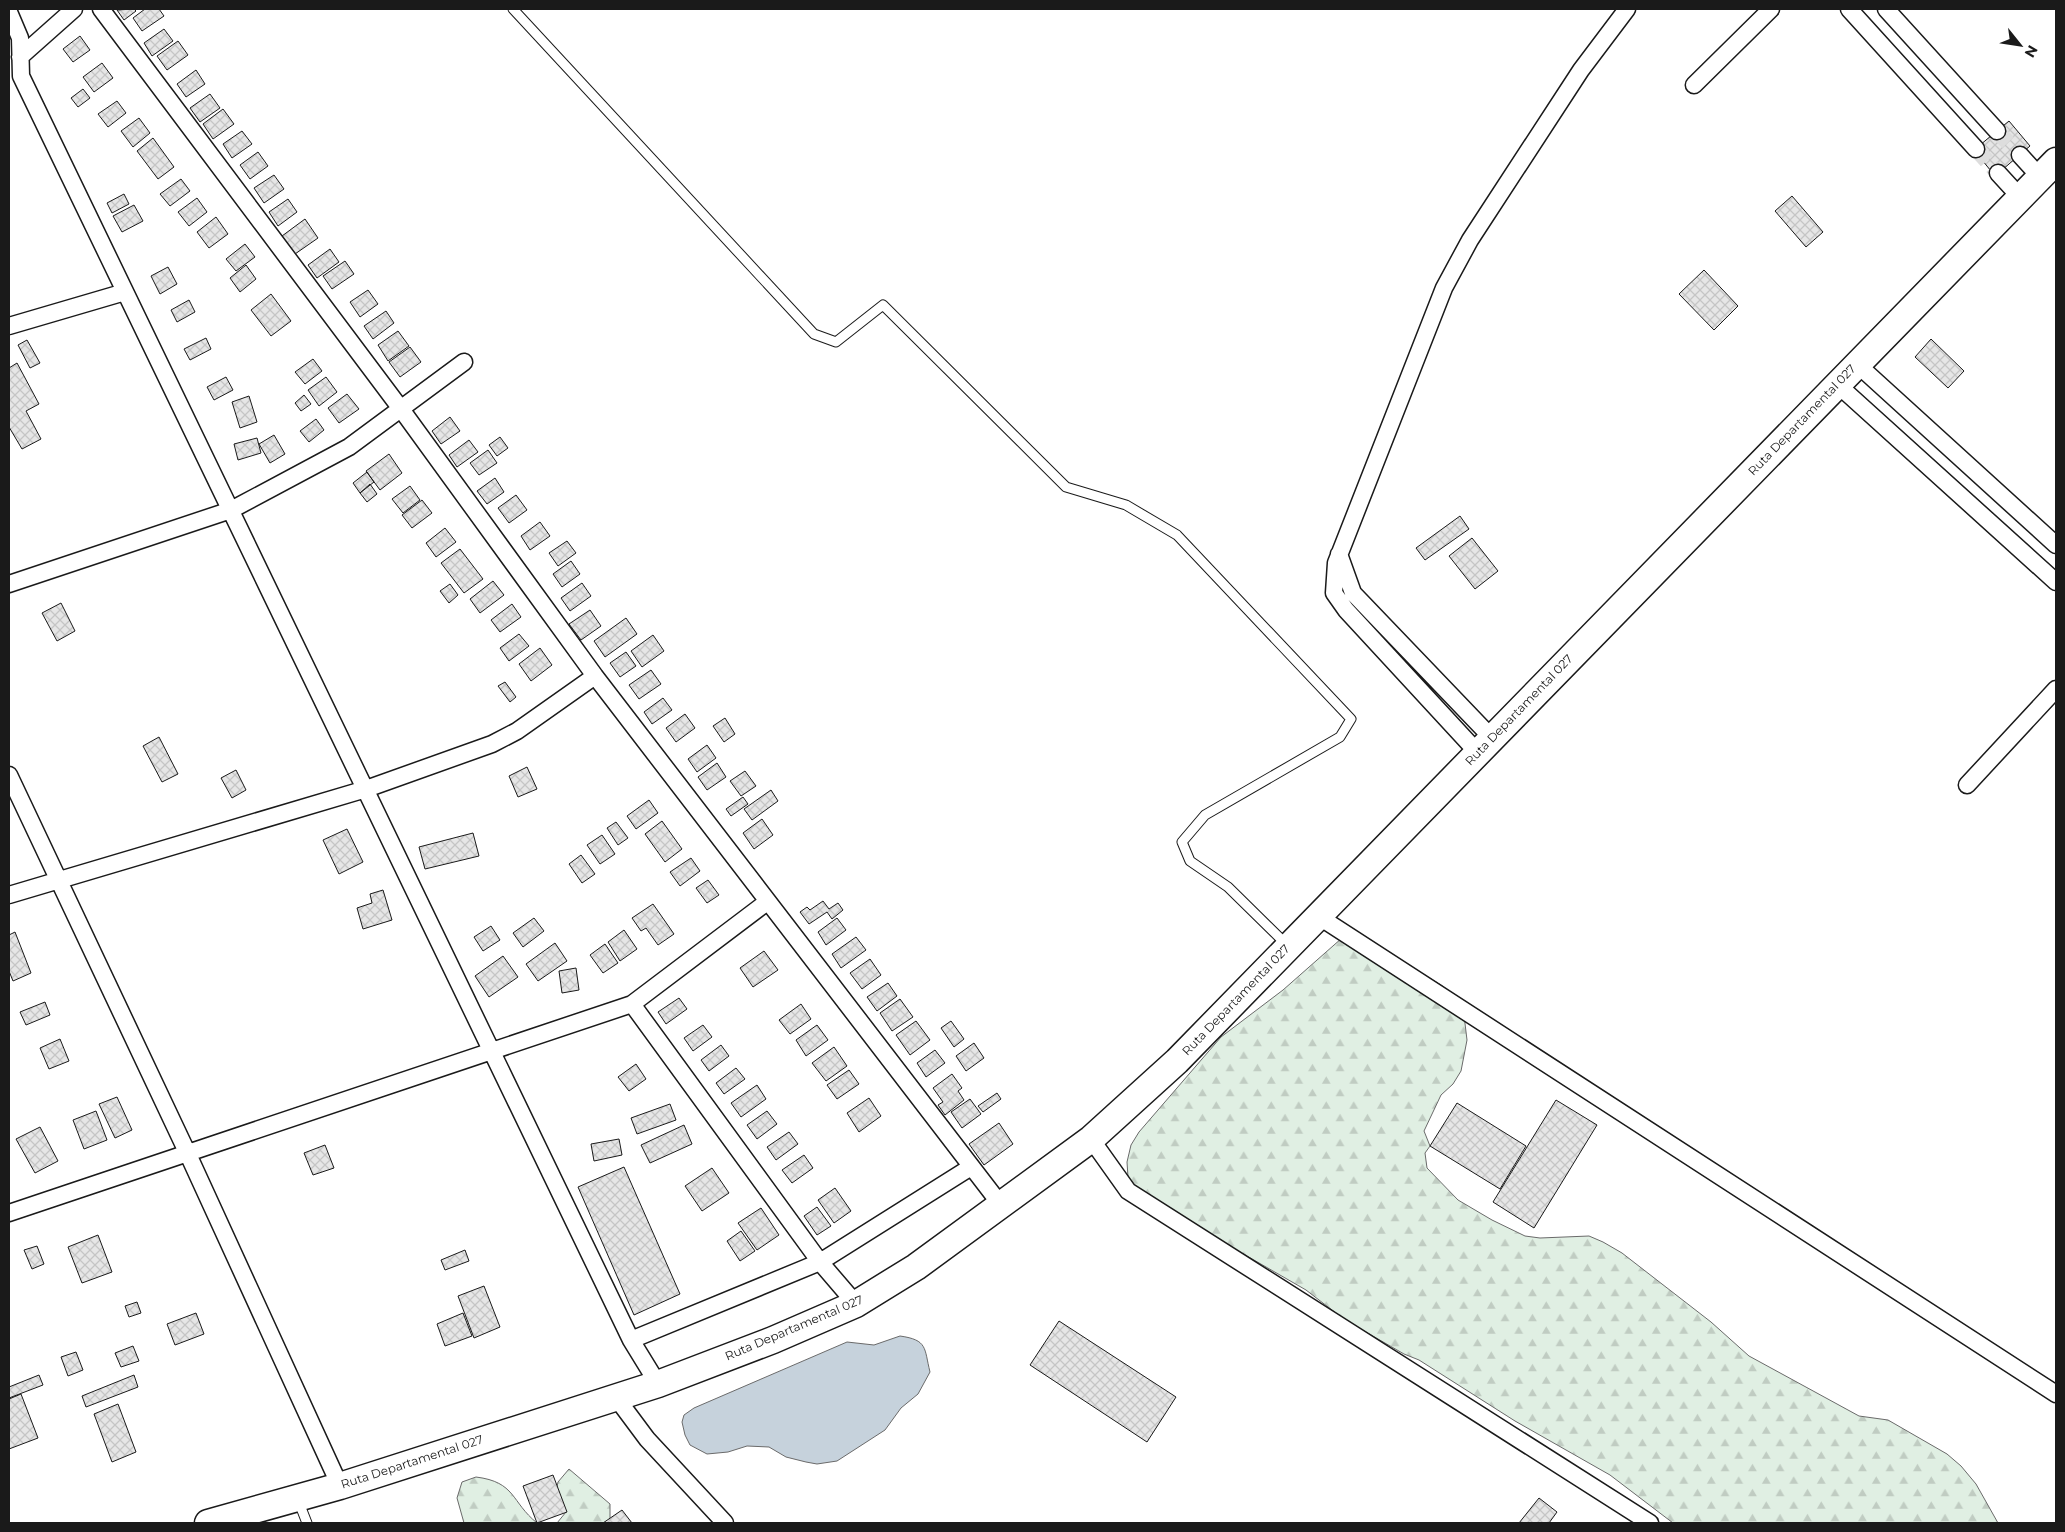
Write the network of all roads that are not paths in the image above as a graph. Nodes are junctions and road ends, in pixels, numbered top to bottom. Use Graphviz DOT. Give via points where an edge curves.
graph roads {
  1 [pos="74,9"];
  2 [pos="101,9"];
  3 [pos="513,9"];
  4 [pos="1628,9"];
  5 [pos="1771,9"];
  6 [pos="1849,9"];
  7 [pos="1886,9"];
  8 [pos="9,12"];
  9 [pos="20,57"];
  10 [pos="1694,85"];
  11 [pos="1997,130"];
  12 [pos="1976,149"];
  13 [pos="2020,155"];
  14 [pos="2048,169"];
  15 [pos="1998,173"];
  16 [pos="2020,197"];
  17 [pos="125,292"];
  18 [pos="9,326"];
  19 [pos="464,362"];
  20 [pos="1857,364"];
  21 [pos="1837,384"];
  22 [pos="401,409"];
  23 [pos="231,510"];
  24 [pos="2056,545"];
  25 [pos="2056,582"];
  26 [pos="9,584"];
  27 [pos="594,676"];
  28 [pos="2056,689"];
  29 [pos="1485,746"];
  30 [pos="9,775"];
  31 [pos="1967,785"];
  32 [pos="366,789"];
  33 [pos="58,880"];
  34 [pos="9,895"];
  35 [pos="767,902"];
  36 [pos="1318,916"];
  37 [pos="1288,947"];
  38 [pos="632,1004"];
  39 [pos="492,1051"];
  40 [pos="1091,1140"];
  41 [pos="187,1152"];
  42 [pos="971,1167"];
  43 [pos="1001,1205"];
  44 [pos="9,1212"];
  45 [pos="820,1262"];
  46 [pos="856,1304"];
  47 [pos="631,1340"];
  48 [pos="658,1384"];
  49 [pos="2056,1394"];
  50 [pos="615,1396"];
  51 [pos="340,1486"];
  52 [pos="298,1498"];
  53 [pos="208,1523"];
  54 [pos="306,1523"];
  55 [pos="725,1523"];
  56 [pos="1650,1523"];
  1 -- 9 [label="street"];
  2 -- 22 [label="street"];
  3 -- 37 [label="lane" via="814,334 836,342 883,305 1066,487 1126,505 1177,535 1350,719 1340,737 1205,815 1182,842 1190,861 1228,886"];
  4 -- 29 [label="street" via="1581,70 1470,240 1448,280 1339,554 1353,593"];
  5 -- 10 [label="street"];
  6 -- 12 [label="street"];
  7 -- 11 [label="street"];
  8 -- 9 [label="street" via="20,38"];
  9 -- 17 [label="street" via="21,76"];
  13 -- 14 [label="street"];
  14 -- 16 [label="main road, Ruta Departamental 027"];
  15 -- 16 [label="street"];
  16 -- 20 [label="main road, Ruta Departamental 027"];
  17 -- 18 [label="street"];
  17 -- 23 [label="street"];
  19 -- 22 [label="street"];
  20 -- 21 [label="main road, Ruta Departamental 027"];
  20 -- 24 [label="street"];
  21 -- 25 [label="street"];
  21 -- 29 [label="main road, Ruta Departamental 027"];
  22 -- 23 [label="street" via="349,447"];
  22 -- 27 [label="street"];
  23 -- 26 [label="street"];
  23 -- 32 [label="street"];
  27 -- 32 [label="street" via="517,731 492,744"];
  27 -- 35 [label="street"];
  28 -- 31 [label="street"];
  29 -- 36 [label="main road, Ruta Departamental 027"];
  30 -- 33 [label="street"];
  32 -- 33 [label="street"];
  32 -- 39 [label="street"];
  33 -- 34 [label="street"];
  33 -- 41 [label="street"];
  35 -- 38 [label="street"];
  35 -- 42 [label="street"];
  36 -- 37 [label="main road, Ruta Departamental 027"];
  36 -- 49 [label="street"];
  37 -- 40 [label="main road, Ruta Departamental 027" via="1177,1061"];
  38 -- 39 [label="street"];
  38 -- 45 [label="street"];
  39 -- 41 [label="street"];
  39 -- 47 [label="street"];
  40 -- 43 [label="main road, Ruta Departamental 027"];
  40 -- 56 [label="street" via="1128,1191"];
  41 -- 44 [label="street"];
  41 -- 51 [label="street"];
  42 -- 43 [label="street"];
  42 -- 45 [label="street"];
  43 -- 46 [label="main road, Ruta Departamental 027" via="916,1267"];
  45 -- 46 [label="street"];
  45 -- 47 [label="street"];
  46 -- 48 [label="main road, Ruta Departamental 027"];
  47 -- 48 [label="street"];
  48 -- 50 [label="main road, Ruta Departamental 027"];
  50 -- 51 [label="main road, Ruta Departamental 027"];
  50 -- 55 [label="street" via="646,1440"];
  51 -- 52 [label="main road, Ruta Departamental 027"];
  52 -- 53 [label="main road, Ruta Departamental 027"];
  52 -- 54 [label="lane"];
}
